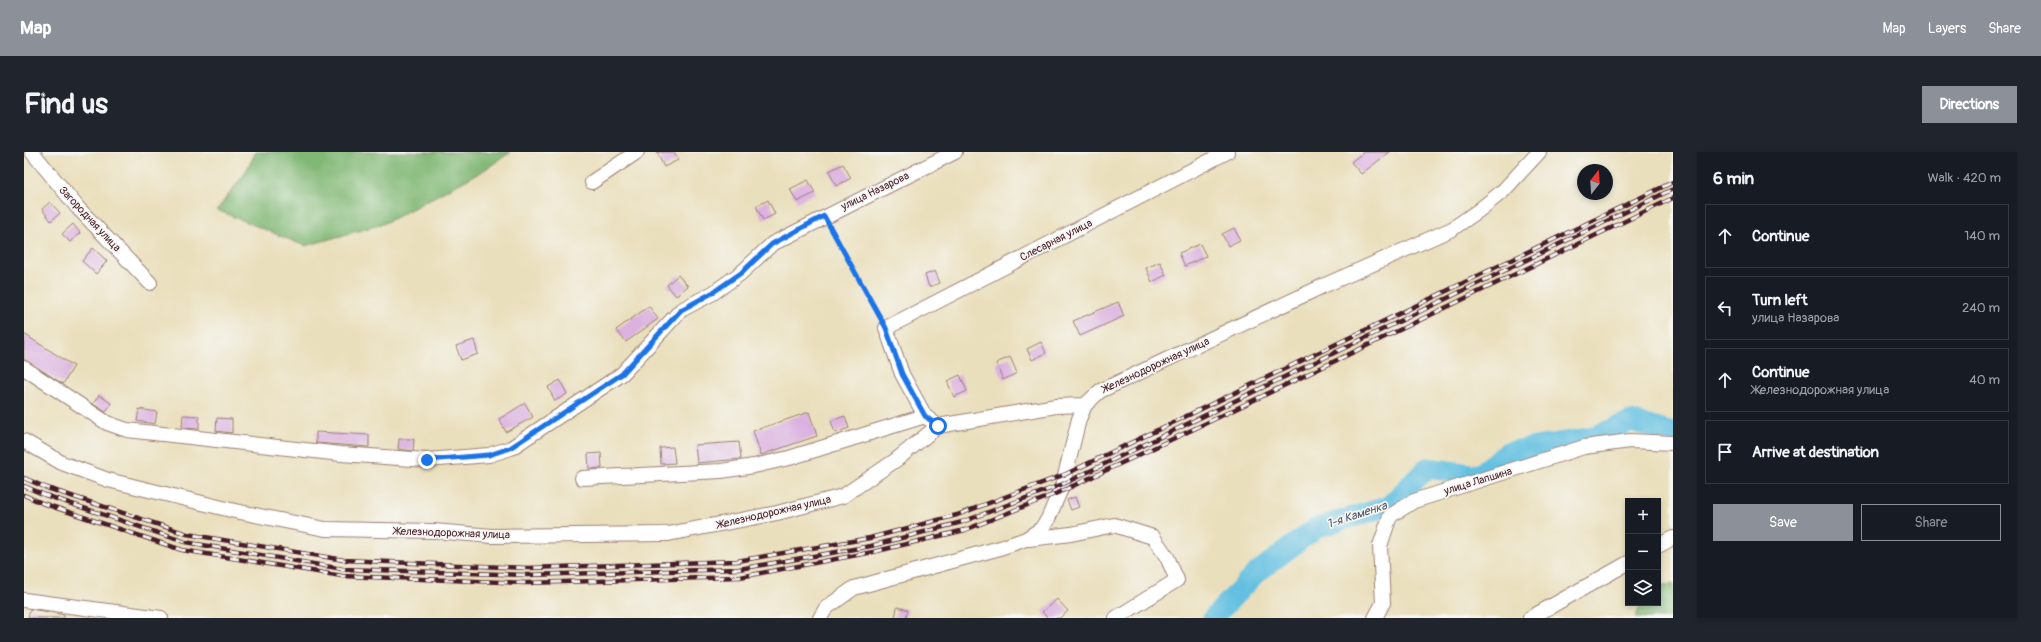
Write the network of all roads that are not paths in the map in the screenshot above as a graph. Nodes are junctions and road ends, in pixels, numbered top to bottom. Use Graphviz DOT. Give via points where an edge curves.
graph roads {
  1 [pos="32,152"];
  2 [pos="637,152"];
  3 [pos="954,152"];
  4 [pos="1227,152"];
  5 [pos="1539,152"];
  6 [pos="592,182"];
  7 [pos="150,283"];
  8 [pos="24,368"];
  9 [pos="1085,405"];
  10 [pos="925,416"];
  11 [pos="938,426"];
  12 [pos="24,441"];
  13 [pos="1673,443"];
  14 [pos="582,478"];
  15 [pos="1673,538"];
  16 [pos="1026,539"];
  17 [pos="1661,544"];
  18 [pos="1625,565"];
  19 [pos="24,600"];
  20 [pos="160,618"];
  21 [pos="820,618"];
  22 [pos="1116,618"];
  23 [pos="1375,618"];
  24 [pos="1530,618"];
  1 -- 7 [label="street, Загородная улица" via="78,208"];
  2 -- 6 [label="street"];
  3 -- 8 [label="street, улица Назарова" via="772,244 741,273 681,310 622,374 510,448 489,455 419,460 127,430 107,423"];
  4 -- 10 [label="street, Слесарная улица" via="886,328 902,374"];
  5 -- 9 [label="street, Железнодорожная улица" via="1503,191 1452,229 1323,286 1100,391"];
  9 -- 11 [label="street, Железнодорожная улица" via="1056,406"];
  9 -- 16 [label="street" via="1079,419 1063,484 1048,519 1041,529"];
  10 -- 11 [label="street"];
  10 -- 14 [label="street" via="789,458 754,466 720,471"];
  11 -- 12 [label="street, Железнодорожная улица" via="896,460 843,496 777,514 668,534 492,536 434,531 325,529 235,511 108,480 62,463"];
  13 -- 23 [label="street, улица Лапшина" via="1630,441 1584,447 1414,501 1390,516 1380,546 1383,603"];
  15 -- 17 [label="street"];
  16 -- 21 [label="street" via="946,564 854,588 826,608"];
  16 -- 22 [label="street" via="1071,534 1114,525 1153,537 1167,557 1176,580"];
  18 -- 24 [label="street"];
  19 -- 20 [label="street"];
}
